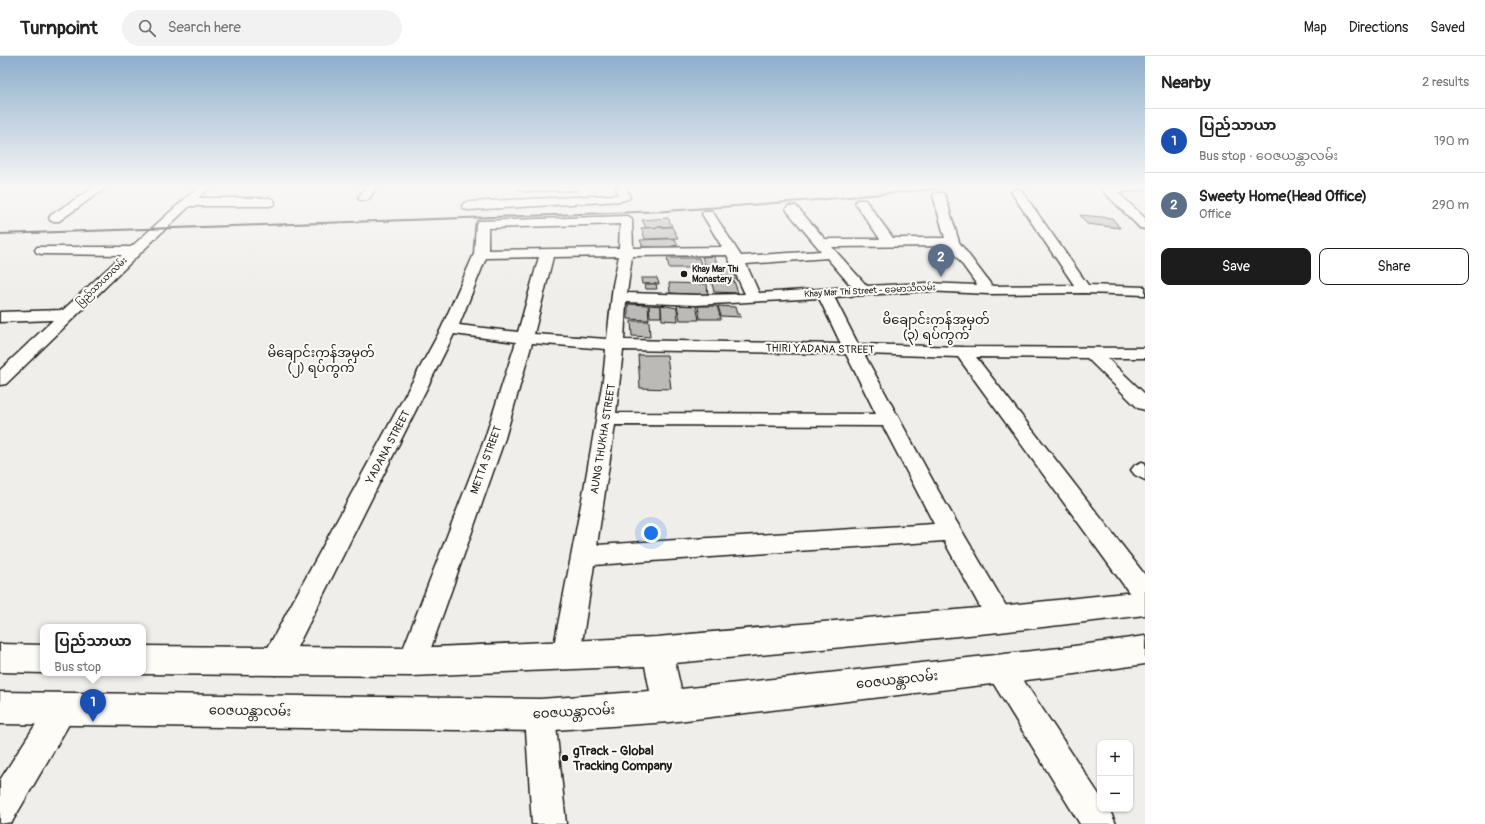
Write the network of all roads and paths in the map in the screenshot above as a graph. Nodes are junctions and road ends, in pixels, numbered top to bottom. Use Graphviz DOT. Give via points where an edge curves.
graph roads {
  1 [pos="164,223"];
  2 [pos="524,223"];
  3 [pos="626,223"];
  4 [pos="713,223"];
  5 [pos="803,223"];
  6 [pos="875,223"];
  7 [pos="948,223"];
  8 [pos="1038,223"];
  9 [pos="889,242"];
  10 [pos="953,242"];
  11 [pos="821,244"];
  12 [pos="42,250"];
  13 [pos="134,251"];
  14 [pos="626,253"];
  15 [pos="481,254"];
  16 [pos="547,254"];
  17 [pos="831,254"];
  18 [pos="734,256"];
  19 [pos="1084,289"];
  20 [pos="988,290"];
  21 [pos="863,291"];
  22 [pos="1145,291"];
  23 [pos="824,293"];
  24 [pos="619,297"];
  25 [pos="754,298"];
  26 [pos="69,315"];
  27 [pos="0,317"];
  28 [pos="449,329"];
  29 [pos="525,338"];
  30 [pos="614,346"];
  31 [pos="852,349"];
  32 [pos="963,352"];
  33 [pos="1092,353"];
  34 [pos="1145,353"];
  35 [pos="0,380"];
  36 [pos="1145,404"];
  37 [pos="606,419"];
  38 [pos="889,420"];
  39 [pos="949,532"];
  40 [pos="583,556"];
  41 [pos="1145,594"];
  42 [pos="1145,603"];
  43 [pos="1000,619"];
  44 [pos="1145,650"];
  45 [pos="657,651"];
  46 [pos="566,656"];
  47 [pos="0,658"];
  48 [pos="40,659"];
  49 [pos="146,660"];
  50 [pos="275,662"];
  51 [pos="412,662"];
  52 [pos="1000,669"];
  53 [pos="669,706"];
  54 [pos="0,708"];
  55 [pos="62,709"];
  56 [pos="540,715"];
  57 [pos="0,810"];
  58 [pos="549,824"];
  59 [pos="1099,824"];
  1 -- 13 [label="street, ပြည်သာယာလမ်း"];
  2 -- 15 [label="street, YADANA STREET" via="482,224"];
  3 -- 14 [label="street, AUNG THUKHA STREET"];
  4 -- 18 [label="street"];
  5 -- 11 [label="street"];
  6 -- 9 [label="street"];
  7 -- 10 [label="street"];
  8 -- 19 [label="street"];
  9 -- 10 [label="street"];
  9 -- 11 [label="street"];
  10 -- 20 [label="street"];
  11 -- 17 [label="street"];
  12 -- 13 [label="street"];
  13 -- 26 [label="street, ပြည်သာယာလမ်း"];
  14 -- 16 [label="street"];
  14 -- 18 [label="street"];
  14 -- 24 [label="street, AUNG THUKHA STREET"];
  15 -- 16 [label="street"];
  15 -- 28 [label="street, YADANA STREET"];
  16 -- 29 [label="street, METTA STREET"];
  17 -- 18 [label="street"];
  17 -- 21 [label="street"];
  18 -- 25 [label="street"];
  19 -- 20 [label="street, Khay Mar Thi Street - ခေမာသီလမ်း"];
  19 -- 22 [label="street, Khay Mar Thi Street - ခေမာသီလမ်း"];
  20 -- 21 [label="street, Khay Mar Thi Street - ခေမာသီလမ်း" via="926,287"];
  21 -- 23 [label="street, Khay Mar Thi Street - ခေမာသီလမ်း"];
  23 -- 25 [label="street, Khay Mar Thi Street - ခေမာသီလမ်း"];
  23 -- 31 [label="street"];
  24 -- 25 [label="street, Khay Mar Thi Street - ခေမာသီလမ်း" via="696,300"];
  24 -- 30 [label="street, AUNG THUKHA STREET"];
  26 -- 27 [label="street"];
  26 -- 35 [label="street, ပြည်သာယာလမ်း"];
  28 -- 29 [label="street, THIRI YADANA STREET"];
  28 -- 50 [label="street, YADANA STREET"];
  29 -- 30 [label="street, THIRI YADANA STREET"];
  29 -- 51 [label="street, METTA STREET" via="495,438"];
  30 -- 31 [label="street, THIRI YADANA STREET"];
  30 -- 37 [label="street, AUNG THUKHA STREET"];
  31 -- 32 [label="street, THIRI YADANA STREET"];
  31 -- 38 [label="street"];
  32 -- 33 [label="street, THIRI YADANA STREET"];
  32 -- 41 [label="street"];
  33 -- 34 [label="street, THIRI YADANA STREET"];
  33 -- 36 [label="street"];
  37 -- 38 [label="street"];
  37 -- 40 [label="street, AUNG THUKHA STREET"];
  38 -- 39 [label="street"];
  39 -- 40 [label="street"];
  39 -- 43 [label="street"];
  40 -- 46 [label="street, AUNG THUKHA STREET"];
  42 -- 43 [label="main road"];
  43 -- 45 [label="main road"];
  44 -- 52 [label="main road, ဝေဇယန္တာလမ်း"];
  45 -- 46 [label="main road"];
  45 -- 53 [label="main road"];
  46 -- 51 [label="main road"];
  47 -- 48 [label="main road"];
  49 -- 50 [label="main road"];
  50 -- 51 [label="main road"];
  52 -- 53 [label="main road, ဝေဇယန္တာလမ်း"];
  52 -- 59 [label="street"];
  53 -- 56 [label="main road, ဝေဇယန္တာလမ်း"];
  54 -- 55 [label="main road, ဝေဇယန္တာလမ်း"];
  55 -- 56 [label="main road, ဝေဇယန္တာလမ်း"];
  55 -- 57 [label="street"];
  56 -- 58 [label="street"];
}
